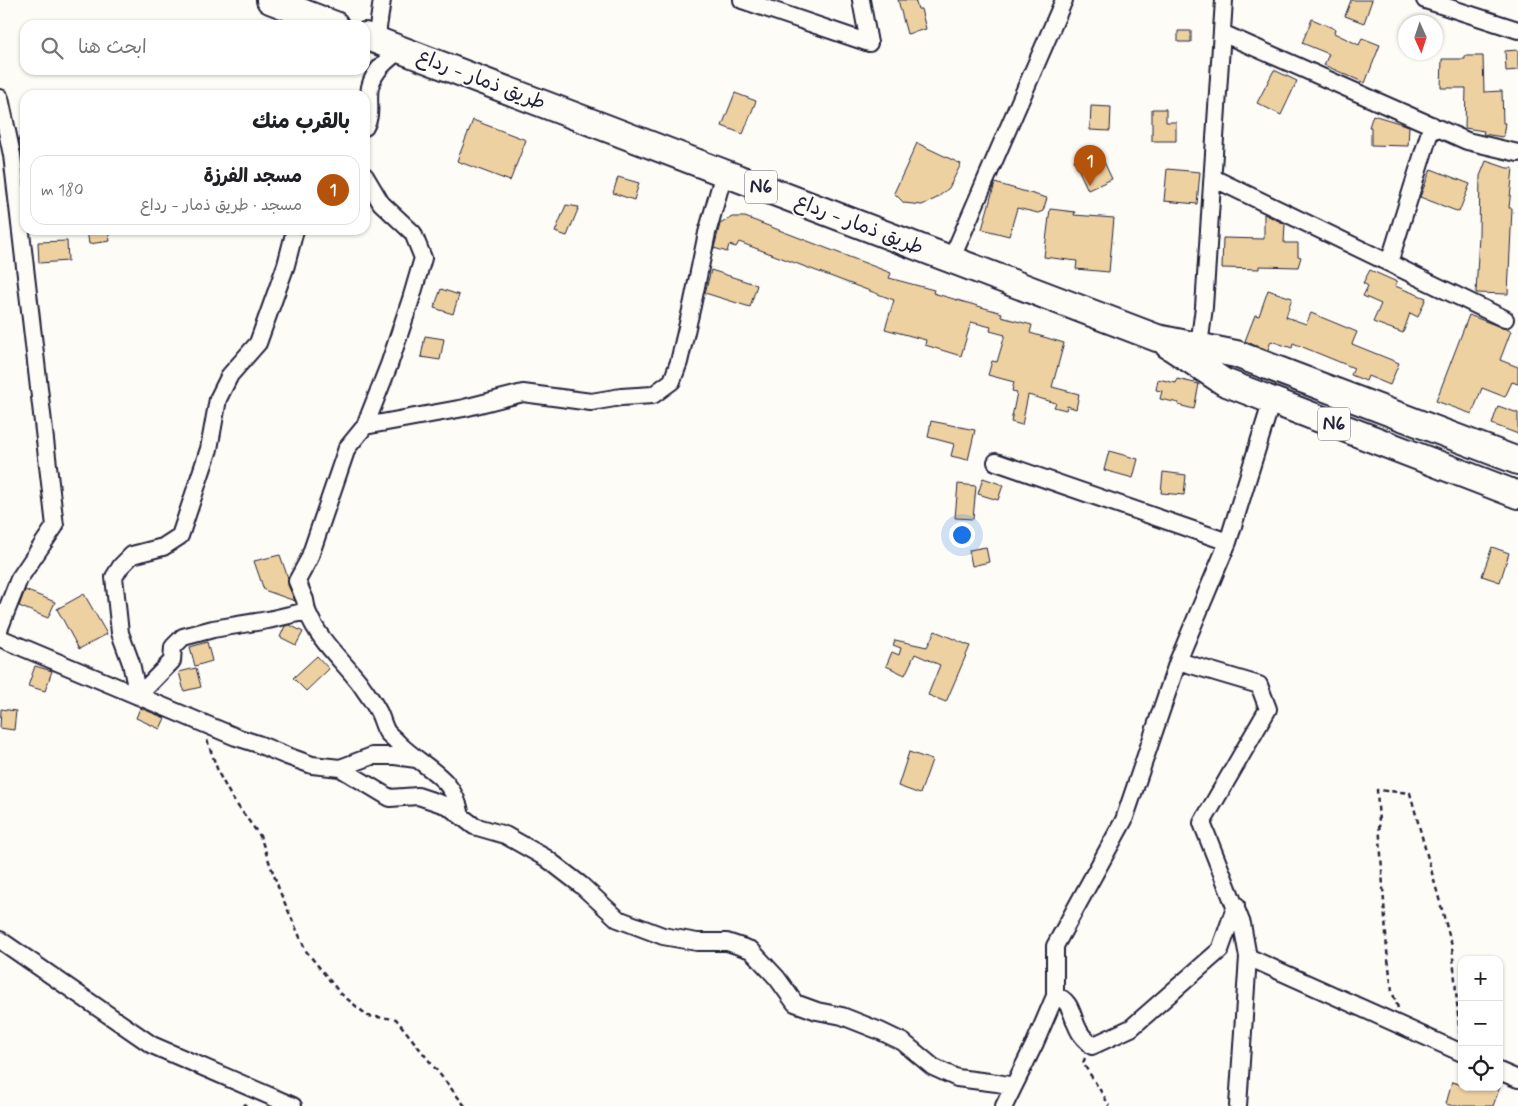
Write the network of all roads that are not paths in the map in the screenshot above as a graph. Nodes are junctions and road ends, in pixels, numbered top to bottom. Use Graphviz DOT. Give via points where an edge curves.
graph roads {
  1 [pos="270,0"];
  2 [pos="382,0"];
  3 [pos="742,0"];
  4 [pos="861,0"];
  5 [pos="1064,0"];
  6 [pos="1224,0"];
  7 [pos="1425,0"];
  8 [pos="323,20"];
  9 [pos="1518,30"];
  10 [pos="1222,33"];
  11 [pos="380,42"];
  12 [pos="370,90"];
  13 [pos="0,98"];
  14 [pos="1432,125"];
  15 [pos="1518,153"];
  16 [pos="724,173"];
  17 [pos="1213,178"];
  18 [pos="370,184"];
  19 [pos="20,225"];
  20 [pos="21,235"];
  21 [pos="294,235"];
  22 [pos="951,260"];
  23 [pos="1389,264"];
  24 [pos="1505,319"];
  25 [pos="1197,355"];
  26 [pos="1272,400"];
  27 [pos="365,426"];
  28 [pos="1518,461"];
  29 [pos="996,462"];
  30 [pos="1518,495"];
  31 [pos="1228,542"];
  32 [pos="307,611"];
  33 [pos="0,627"];
  34 [pos="0,638"];
  35 [pos="1178,661"];
  36 [pos="138,696"];
  37 [pos="418,759"];
  38 [pos="340,768"];
  39 [pos="461,816"];
  40 [pos="1236,905"];
  41 [pos="0,940"];
  42 [pos="1248,957"];
  43 [pos="1055,996"];
  44 [pos="1458,1051"];
  45 [pos="1503,1073"];
  46 [pos="1518,1079"];
  47 [pos="1014,1086"];
  48 [pos="293,1106"];
  49 [pos="1004,1106"];
  50 [pos="1238,1106"];
  1 -- 8 [label="main road"];
  2 -- 11 [label="street"];
  3 -- 4 [label="street" via="869,43"];
  5 -- 22 [label="street"];
  6 -- 10 [label="street"];
  7 -- 9 [label="street"];
  10 -- 14 [label="street"];
  10 -- 17 [label="street"];
  11 -- 12 [label="street" via="379,67"];
  11 -- 16 [label="main road, طريق ذمار - رداع / N6"];
  13 -- 19 [label="street" via="12,156"];
  14 -- 15 [label="street" via="1467,141"];
  14 -- 23 [label="street"];
  16 -- 22 [label="main road, طريق ذمار - رداع / N6"];
  16 -- 27 [label="street" via="672,381 653,395 591,402 523,393 464,408"];
  17 -- 23 [label="street"];
  17 -- 25 [label="street" via="1204,308"];
  18 -- 27 [label="street" via="381,203 413,233 423,258 389,365"];
  20 -- 33 [label="street" via="55,526 19,579"];
  21 -- 36 [label="street" via="258,343 230,375 218,399 209,449 180,536 162,547 132,555 114,577 120,634"];
  22 -- 25 [label="main road, طريق ذمار - رداع / N6"];
  23 -- 24 [label="street"];
  25 -- 26 [label="main road, N6" via="1224,382"];
  25 -- 28 [label="main road, N6" via="1236,354"];
  26 -- 30 [label="main road, N6"];
  26 -- 31 [label="street"];
  27 -- 32 [label="street" via="347,448 309,559 297,581"];
  29 -- 31 [label="street"];
  31 -- 35 [label="street"];
  32 -- 36 [label="street" via="183,636 173,647 172,661"];
  32 -- 37 [label="street" via="330,650 359,682 378,710 387,732"];
  34 -- 36 [label="street"];
  35 -- 40 [label="street" via="1258,685 1268,709 1202,823"];
  35 -- 43 [label="street" via="1124,820 1055,946"];
  36 -- 38 [label="street" via="312,765"];
  37 -- 38 [label="street" via="372,756"];
  37 -- 39 [label="street" via="446,782 459,804"];
  38 -- 39 [label="street" via="390,798 418,796 448,806"];
  39 -- 47 [label="street" via="474,826 505,835 546,858 618,919 663,936 697,942 727,942 750,950 795,1003 880,1031 903,1042 933,1068 957,1078"];
  40 -- 42 [label="street"];
  40 -- 43 [label="street" via="1220,950 1131,1028 1092,1046 1080,1033 1068,1004"];
  41 -- 48 [label="street" via="152,1045"];
  42 -- 44 [label="street"];
  42 -- 50 [label="street"];
  43 -- 47 [label="street"];
  45 -- 46 [label="street"];
  47 -- 49 [label="street"];
}
